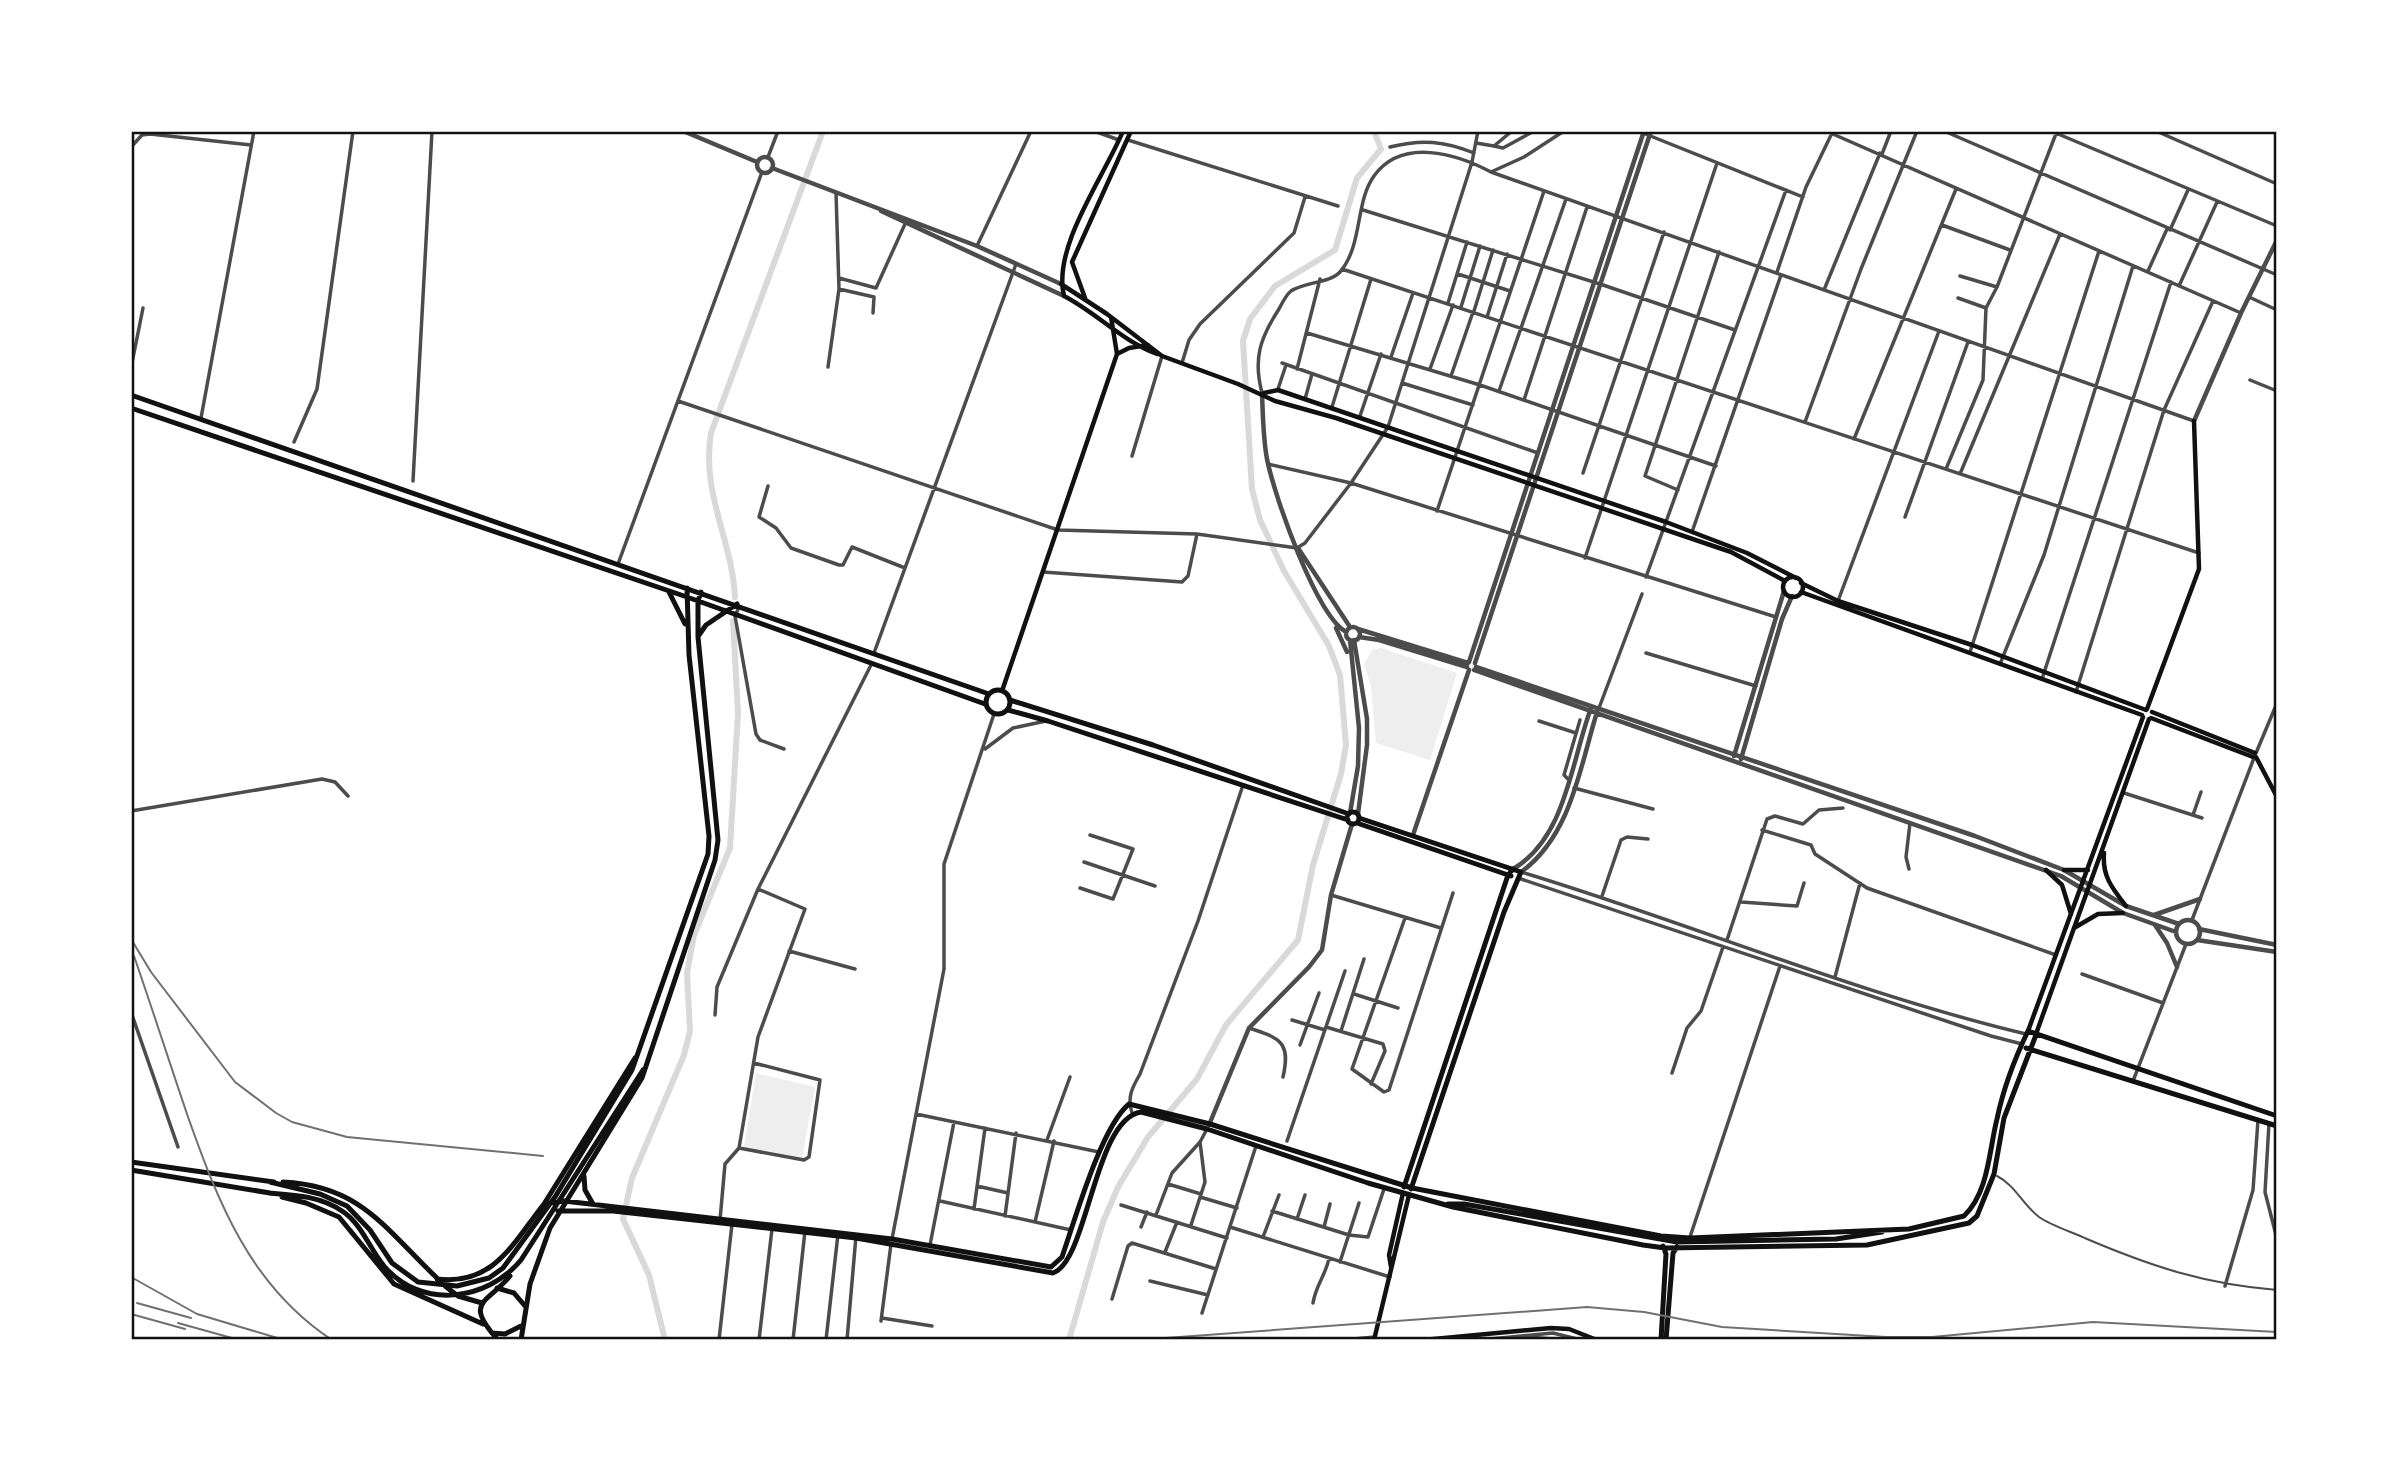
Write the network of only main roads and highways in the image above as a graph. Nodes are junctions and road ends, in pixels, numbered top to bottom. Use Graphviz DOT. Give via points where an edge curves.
graph roads {
  1 [pos="1123,131"];
  2 [pos="1131,131"];
  3 [pos="1061,284"];
  4 [pos="1085,299"];
  5 [pos="1110,317"];
  6 [pos="1113,328"];
  7 [pos="1148,345"];
  8 [pos="1135,346"];
  9 [pos="1117,354"];
  10 [pos="1162,356"];
  11 [pos="1262,393"];
  12 [pos="131,395"];
  13 [pos="131,408"];
  14 [pos="2194,421"];
  15 [pos="1796,578"];
  16 [pos="1785,581"];
  17 [pos="1801,583"];
  18 [pos="687,588"];
  19 [pos="668,591"];
  20 [pos="701,592"];
  21 [pos="1801,592"];
  22 [pos="687,597"];
  23 [pos="698,601"];
  24 [pos="1838,603"];
  25 [pos="738,605"];
  26 [pos="725,612"];
  27 [pos="688,634"];
  28 [pos="698,637"];
  29 [pos="2043,676"];
  30 [pos="1002,691"];
  31 [pos="989,694"];
  32 [pos="1010,701"];
  33 [pos="985,704"];
  34 [pos="1007,710"];
  35 [pos="2147,714"];
  36 [pos="1121,735"];
  37 [pos="1119,744"];
  38 [pos="2277,797"];
  39 [pos="1353,818"];
  40 [pos="2105,845"];
  41 [pos="2046,870"];
  42 [pos="2064,870"];
  43 [pos="2088,870"];
  44 [pos="1510,872"];
  45 [pos="2126,906"];
  46 [pos="2123,913"];
  47 [pos="2071,915"];
  48 [pos="2073,929"];
  49 [pos="2027,1032"];
  50 [pos="2036,1035"];
  51 [pos="2021,1045"];
  52 [pos="2029,1049"];
  53 [pos="637,1055"];
  54 [pos="643,1069"];
  55 [pos="2275,1113"];
  56 [pos="2277,1126"];
  57 [pos="1209,1127"];
  58 [pos="131,1162"];
  59 [pos="131,1170"];
  60 [pos="584,1173"];
  61 [pos="270,1182"];
  62 [pos="1408,1187"];
  63 [pos="269,1193"];
  64 [pos="301,1193"];
  65 [pos="1406,1194"];
  66 [pos="1445,1195"];
  67 [pos="564,1201"];
  68 [pos="544,1204"];
  69 [pos="593,1204"];
  70 [pos="1443,1204"];
  71 [pos="1464,1204"];
  72 [pos="558,1211"];
  73 [pos="638,1212"];
  74 [pos="732,1224"];
  75 [pos="1895,1230"];
  76 [pos="1860,1237"];
  77 [pos="1897,1237"];
  78 [pos="1658,1240"];
  79 [pos="1682,1242"];
  80 [pos="930,1247"];
  81 [pos="437,1279"];
  82 [pos="497,1288"];
  83 [pos="482,1303"];
  84 [pos="525,1307"];
  85 [pos="484,1324"];
  86 [pos="522,1325"];
  87 [pos="492,1333"];
  88 [pos="1374,1339"];
  89 [pos="498,1340"];
  90 [pos="521,1340"];
  91 [pos="1423,1340"];
  92 [pos="1597,1340"];
  93 [pos="1663,1340"];
  1 -- 3 [label="main road" via="1063,256"];
  2 -- 4 [label="main road" via="1072,262"];
  3 -- 4 [label="main road"];
  3 -- 6 [label="main road" via="1064,296"];
  4 -- 5 [label="main road"];
  5 -- 6 [label="main road"];
  5 -- 7 [label="main road"];
  6 -- 8 [label="main road"];
  6 -- 9 [label="main road"];
  7 -- 8 [label="main road"];
  7 -- 10 [label="main road"];
  8 -- 9 [label="main road"];
  8 -- 10 [label="main road"];
  9 -- 30 [label="main road"];
  10 -- 11 [label="main road"];
  11 -- 15 [label="main road" via="1278,390 1604,500 1747,552"];
  11 -- 16 [label="main road" via="1731,552"];
  12 -- 18 [label="main road"];
  13 -- 19 [label="main road"];
  14 -- 35 [label="main road" via="2196,580"];
  15 -- 16 [label="main road"];
  15 -- 17 [label="main road"];
  16 -- 21 [label="main road" via="1784,591 1792,596"];
  17 -- 21 [label="main road"];
  17 -- 24 [label="main road"];
  18 -- 20 [label="main road"];
  18 -- 22 [label="main road"];
  19 -- 22 [label="main road"];
  19 -- 27 [label="main road"];
  20 -- 23 [label="main road"];
  20 -- 25 [label="main road"];
  21 -- 24 [label="main road"];
  22 -- 23 [label="main road"];
  22 -- 27 [label="main road"];
  23 -- 26 [label="main road"];
  23 -- 28 [label="main road"];
  24 -- 29 [label="main road"];
  24 -- 29 [label="main road" via="1972,645"];
  25 -- 26 [label="main road"];
  25 -- 31 [label="main road"];
  26 -- 28 [label="main road" via="705,625"];
  26 -- 33 [label="main road"];
  27 -- 53 [label="main road" via="708,854"];
  28 -- 54 [label="main road" via="718,840 708,884"];
  29 -- 35 [label="main road" via="2078,685"];
  29 -- 35 [label="main road" via="2076,692"];
  30 -- 31 [label="main road"];
  30 -- 32 [label="main road"];
  31 -- 33 [label="main road"];
  32 -- 34 [label="main road"];
  32 -- 36 [label="main road"];
  33 -- 34 [label="main road" via="993,714"];
  34 -- 37 [label="main road"];
  35 -- 38 [label="main road" via="2255,755"];
  35 -- 40 [label="main road"];
  35 -- 43 [label="main road"];
  36 -- 37 [label="main road"];
  36 -- 39 [label="main road"];
  37 -- 39 [label="main road"];
  39 -- 44 [label="main road"];
  39 -- 44 [label="main road"];
  40 -- 45 [label="main road" via="2105,875"];
  40 -- 48 [label="main road"];
  41 -- 47 [label="main road" via="2062,885"];
  42 -- 43 [label="main road"];
  43 -- 47 [label="main road"];
  44 -- 62 [label="main road"];
  44 -- 62 [label="main road" via="1519,875"];
  46 -- 48 [label="main road" via="2098,914"];
  47 -- 49 [label="main road"];
  48 -- 50 [label="main road"];
  49 -- 50 [label="main road"];
  49 -- 51 [label="main road"];
  50 -- 52 [label="main road"];
  50 -- 55 [label="main road"];
  51 -- 52 [label="main road"];
  51 -- 75 [label="main road" via="1997,1116 1986,1172 1971,1209 1964,1216"];
  52 -- 56 [label="main road"];
  52 -- 77 [label="main road" via="2004,1118 1994,1174 1977,1216 1969,1223"];
  53 -- 64 [label="main road" via="555,1197 514,1256 489,1278 440,1287 410,1278 392,1263 351,1209 330,1197"];
  53 -- 68 [label="main road"];
  54 -- 60 [label="main road" via="639,1085"];
  54 -- 64 [label="main road" via="521,1260 503,1279 474,1292 431,1294 400,1281 349,1216"];
  57 -- 62 [label="main road"];
  57 -- 65 [label="main road"];
  57 -- 80 [label="main road" via="1132,1113 1102,1164 1069,1260 1058,1271 1047,1273"];
  57 -- 80 [label="main road" via="1129,1104 1101,1152 1062,1257 1051,1267"];
  58 -- 61 [label="main road"];
  59 -- 63 [label="main road"];
  60 -- 67 [label="main road"];
  60 -- 69 [label="main road" via="585,1190"];
  61 -- 64 [label="main road"];
  61 -- 81 [label="main road" via="304,1183 348,1195"];
  62 -- 65 [label="main road"];
  62 -- 66 [label="main road"];
  63 -- 64 [label="main road"];
  63 -- 85 [label="main road" via="331,1212 346,1223 394,1284"];
  65 -- 70 [label="main road"];
  65 -- 88 [label="main road"];
  66 -- 71 [label="main road"];
  66 -- 75 [label="main road" via="1661,1236"];
  67 -- 68 [label="main road"];
  67 -- 69 [label="main road"];
  67 -- 72 [label="main road"];
  68 -- 81 [label="main road" via="487,1271 464,1280"];
  68 -- 82 [label="main road" via="514,1269"];
  69 -- 73 [label="main road"];
  70 -- 71 [label="main road"];
  70 -- 77 [label="main road" via="1665,1248 1829,1248"];
  71 -- 78 [label="main road"];
  72 -- 73 [label="main road"];
  72 -- 84 [label="main road"];
  73 -- 74 [label="main road"];
  73 -- 74 [label="main road"];
  74 -- 80 [label="main road"];
  75 -- 76 [label="main road"];
  76 -- 77 [label="main road"];
  76 -- 79 [label="main road"];
  78 -- 79 [label="main road"];
  78 -- 93 [label="main road" via="1666,1254"];
  79 -- 93 [label="main road" via="1674,1253"];
  81 -- 83 [label="main road" via="458,1296"];
  82 -- 83 [label="main road"];
  82 -- 84 [label="main road" via="514,1293"];
  83 -- 85 [label="main road"];
  84 -- 86 [label="main road"];
  85 -- 87 [label="main road"];
  86 -- 87 [label="main road" via="505,1334"];
  86 -- 90 [label="main road"];
  87 -- 89 [label="main road"];
  91 -- 92 [label="main road" via="1551,1328 1569,1329"];
}
